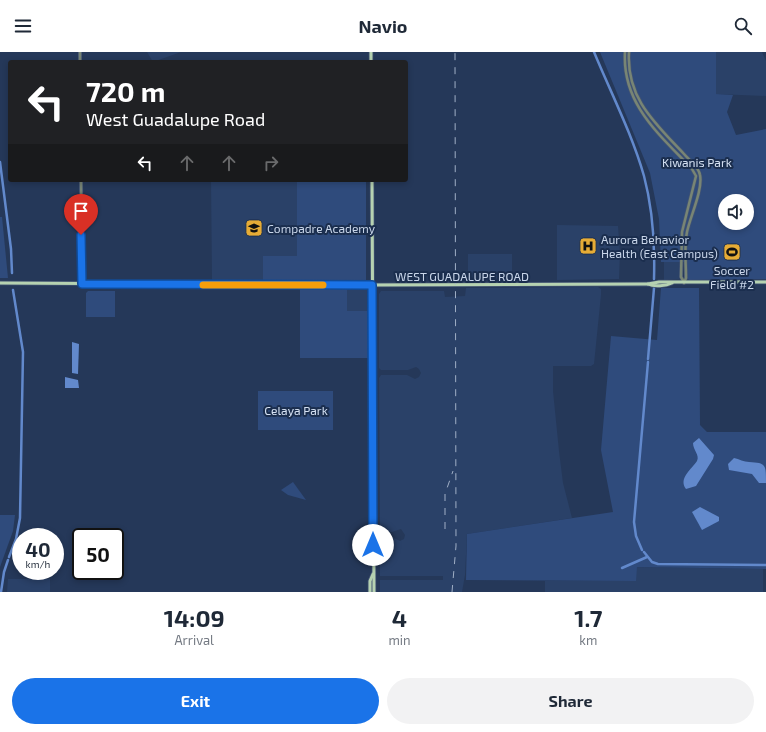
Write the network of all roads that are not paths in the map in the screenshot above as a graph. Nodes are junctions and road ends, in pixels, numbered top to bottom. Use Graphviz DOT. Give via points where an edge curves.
graph roads {
  1 [pos="625,52"];
  2 [pos="629,52"];
  3 [pos="666,134"];
  4 [pos="662,138"];
  5 [pos="81,182"];
  6 [pos="372,182"];
  7 [pos="692,194"];
  8 [pos="697,196"];
  9 [pos="681,240"];
  10 [pos="686,240"];
  11 [pos="681,265"];
  12 [pos="686,265"];
  13 [pos="766,282"];
  14 [pos="0,283"];
  15 [pos="684,283"];
  16 [pos="82,284"];
  17 [pos="372,285"];
  18 [pos="374,572"];
  19 [pos="370,592"];
  20 [pos="374,592"];
  1 -- 4 [label="street" via="626,75 632,96 642,115"];
  2 -- 3 [label="street" via="630,74 637,96 646,113"];
  3 -- 4 [label="street"];
  3 -- 8 [label="street" via="699,172"];
  4 -- 7 [label="street" via="696,174"];
  5 -- 16 [label="street"];
  6 -- 17 [label="main road"];
  7 -- 8 [label="street"];
  7 -- 9 [label="street"];
  8 -- 10 [label="street"];
  9 -- 10 [label="street"];
  9 -- 11 [label="street"];
  10 -- 12 [label="street"];
  11 -- 12 [label="street"];
  11 -- 15 [label="street"];
  12 -- 15 [label="street"];
  13 -- 15 [label="main road, WEST GUADALUPE ROAD"];
  14 -- 16 [label="main road, WEST GUADALUPE ROAD"];
  15 -- 17 [label="main road, WEST GUADALUPE ROAD"];
  16 -- 17 [label="main road, WEST GUADALUPE ROAD"];
  17 -- 18 [label="main road"];
  18 -- 19 [label="main road" via="370,581"];
  18 -- 20 [label="main road"];
}
